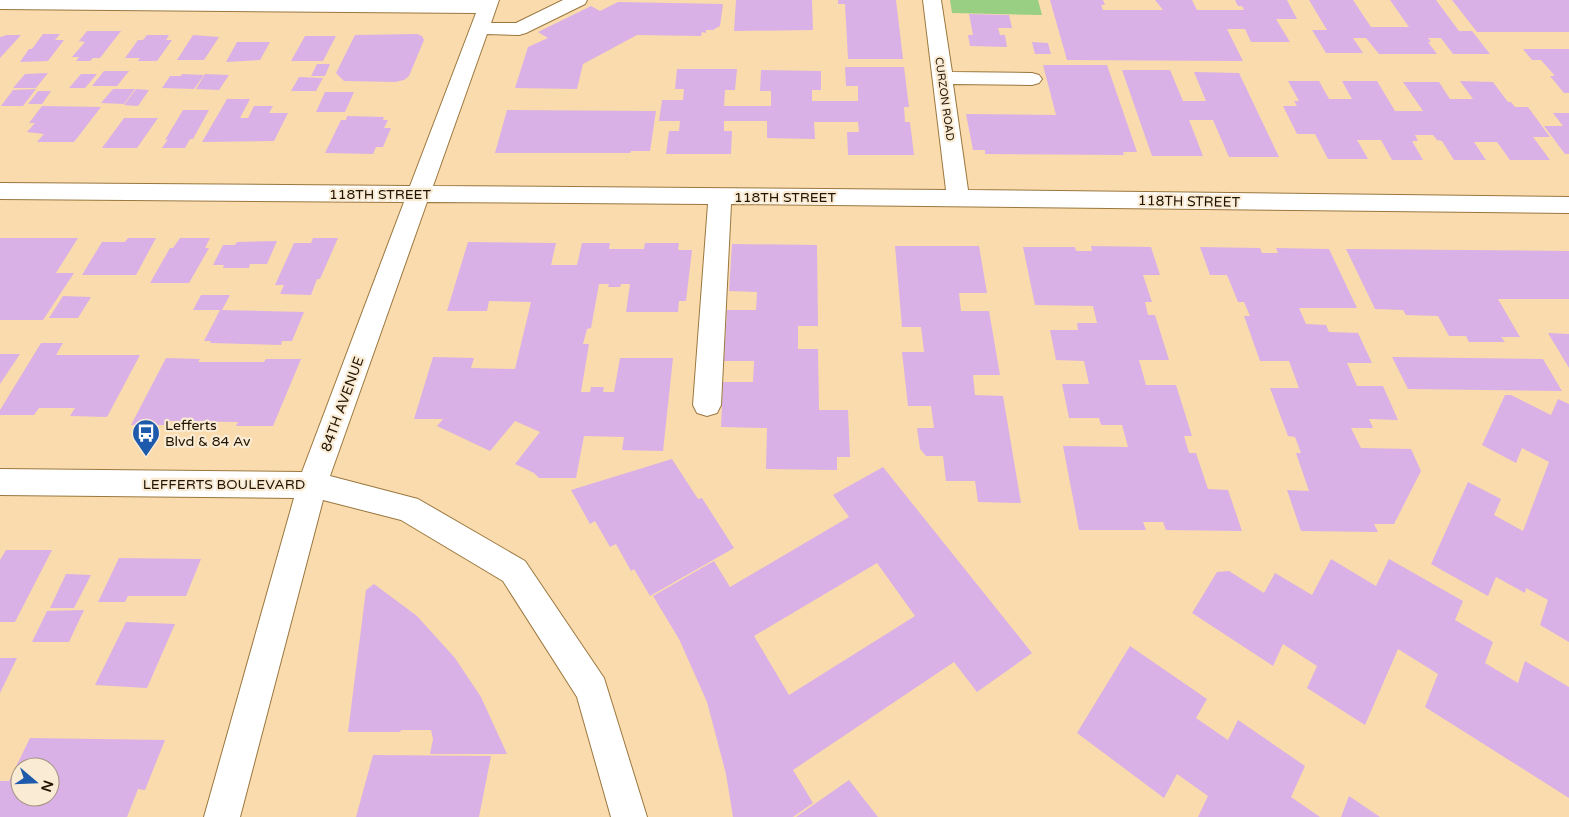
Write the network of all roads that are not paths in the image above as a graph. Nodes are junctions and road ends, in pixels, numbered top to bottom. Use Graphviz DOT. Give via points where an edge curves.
graph roads {
  1 [pos="578,0"];
  2 [pos="932,0"];
  3 [pos="0,3"];
  4 [pos="486,12"];
  5 [pos="942,78"];
  6 [pos="1032,79"];
  7 [pos="0,191"];
  8 [pos="419,194"];
  9 [pos="720,196"];
  10 [pos="958,198"];
  11 [pos="1569,205"];
  12 [pos="707,405"];
  13 [pos="0,482"];
  14 [pos="312,485"];
  15 [pos="222,817"];
  16 [pos="629,817"];
  1 -- 4 [label="street" via="519,29"];
  2 -- 5 [label="street, CURZON ROAD"];
  3 -- 4 [label="street"];
  4 -- 8 [label="street, 84TH AVENUE"];
  5 -- 6 [label="street"];
  5 -- 10 [label="street, CURZON ROAD"];
  7 -- 8 [label="street, 118TH STREET"];
  8 -- 9 [label="street, 118TH STREET"];
  8 -- 14 [label="street, 84TH AVENUE"];
  9 -- 10 [label="street, 118TH STREET"];
  9 -- 12 [label="street"];
  10 -- 11 [label="street, 118TH STREET"];
  13 -- 14 [label="street, LEFFERTS BOULEVARD"];
  14 -- 15 [label="street, 84TH AVENUE"];
  14 -- 16 [label="street, LEFFERTS BOULEVARD" via="408,508 514,571 592,690"];
}
